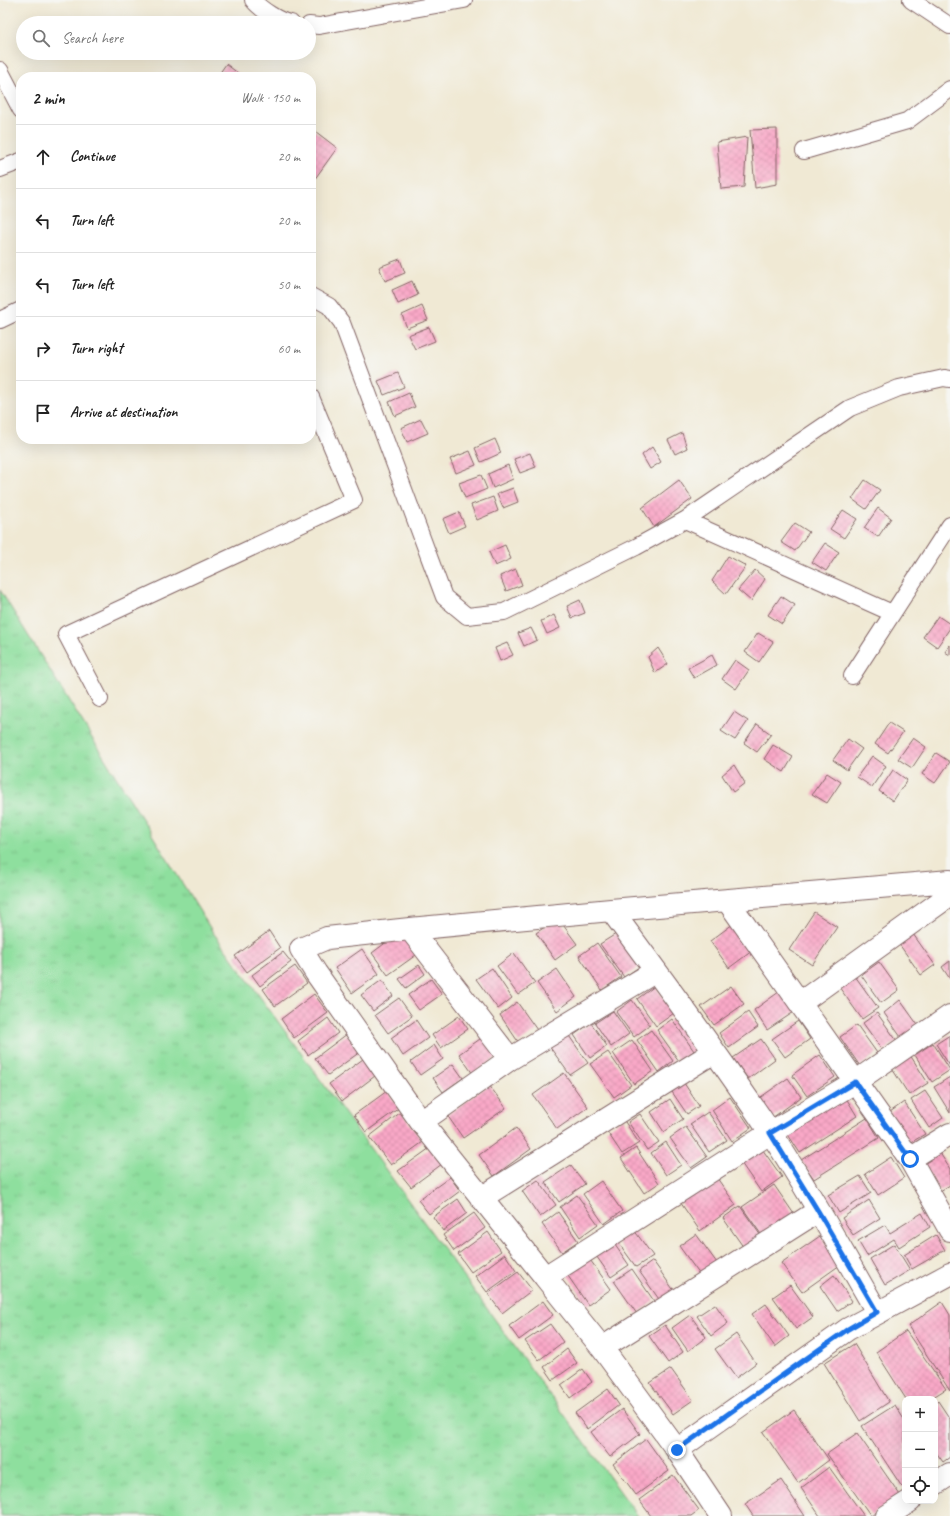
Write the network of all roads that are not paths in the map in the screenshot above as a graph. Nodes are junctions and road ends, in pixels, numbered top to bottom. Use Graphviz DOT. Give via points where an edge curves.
graph roads {
  1 [pos="253,0"];
  2 [pos="464,0"];
  3 [pos="911,0"];
  4 [pos="274,16"];
  5 [pos="316,26"];
  6 [pos="950,26"];
  7 [pos="0,70"];
  8 [pos="950,89"];
  9 [pos="16,100"];
  10 [pos="804,151"];
  11 [pos="16,163"];
  12 [pos="0,169"];
  13 [pos="316,299"];
  14 [pos="16,312"];
  15 [pos="0,320"];
  16 [pos="950,379"];
  17 [pos="316,409"];
  18 [pos="685,520"];
  19 [pos="950,525"];
  20 [pos="892,613"];
  21 [pos="852,676"];
  22 [pos="100,699"];
  23 [pos="950,881"];
  24 [pos="950,895"];
  25 [pos="727,900"];
  26 [pos="611,910"];
  27 [pos="410,929"];
  28 [pos="656,971"];
  29 [pos="800,1003"];
  30 [pos="950,1016"];
  31 [pos="714,1052"];
  32 [pos="510,1059"];
  33 [pos="855,1082"];
  34 [pos="421,1122"];
  35 [pos="770,1133"];
  36 [pos="950,1134"];
  37 [pos="910,1159"];
  38 [pos="481,1198"];
  39 [pos="818,1211"];
  40 [pos="950,1230"];
  41 [pos="950,1274"];
  42 [pos="545,1278"];
  43 [pos="877,1312"];
  44 [pos="602,1348"];
  45 [pos="677,1450"];
  46 [pos="950,1474"];
  47 [pos="938,1482"];
  48 [pos="905,1504"];
  49 [pos="721,1516"];
  50 [pos="887,1516"];
  1 -- 4 [label="lane" via="256,5"];
  2 -- 5 [label="lane"];
  3 -- 6 [label="lane"];
  7 -- 9 [label="lane"];
  8 -- 10 [label="lane" via="907,120"];
  11 -- 12 [label="lane"];
  13 -- 18 [label="lane" via="329,306 342,323 444,597 467,616 504,612"];
  14 -- 15 [label="lane"];
  16 -- 18 [label="lane" via="944,378 899,388 850,408"];
  17 -- 22 [label="lane" via="354,500 66,634"];
  18 -- 20 [label="lane"];
  19 -- 20 [label="lane"];
  20 -- 21 [label="lane"];
  23 -- 25 [label="street"];
  24 -- 29 [label="street"];
  25 -- 26 [label="street"];
  25 -- 29 [label="street"];
  26 -- 27 [label="street"];
  26 -- 28 [label="street"];
  27 -- 32 [label="street"];
  27 -- 34 [label="street" via="327,938 301,949"];
  28 -- 31 [label="street"];
  28 -- 32 [label="street"];
  29 -- 33 [label="street"];
  30 -- 33 [label="street"];
  31 -- 35 [label="street"];
  31 -- 38 [label="street"];
  32 -- 34 [label="street"];
  33 -- 35 [label="street"];
  33 -- 37 [label="street"];
  34 -- 38 [label="street"];
  35 -- 39 [label="street"];
  35 -- 42 [label="street"];
  36 -- 37 [label="street"];
  37 -- 40 [label="street"];
  38 -- 42 [label="street"];
  39 -- 43 [label="street"];
  39 -- 44 [label="street"];
  41 -- 43 [label="street"];
  42 -- 44 [label="street"];
  43 -- 45 [label="street" via="848,1329"];
  44 -- 45 [label="street"];
  45 -- 49 [label="street"];
  46 -- 47 [label="street"];
  48 -- 50 [label="street"];
}
